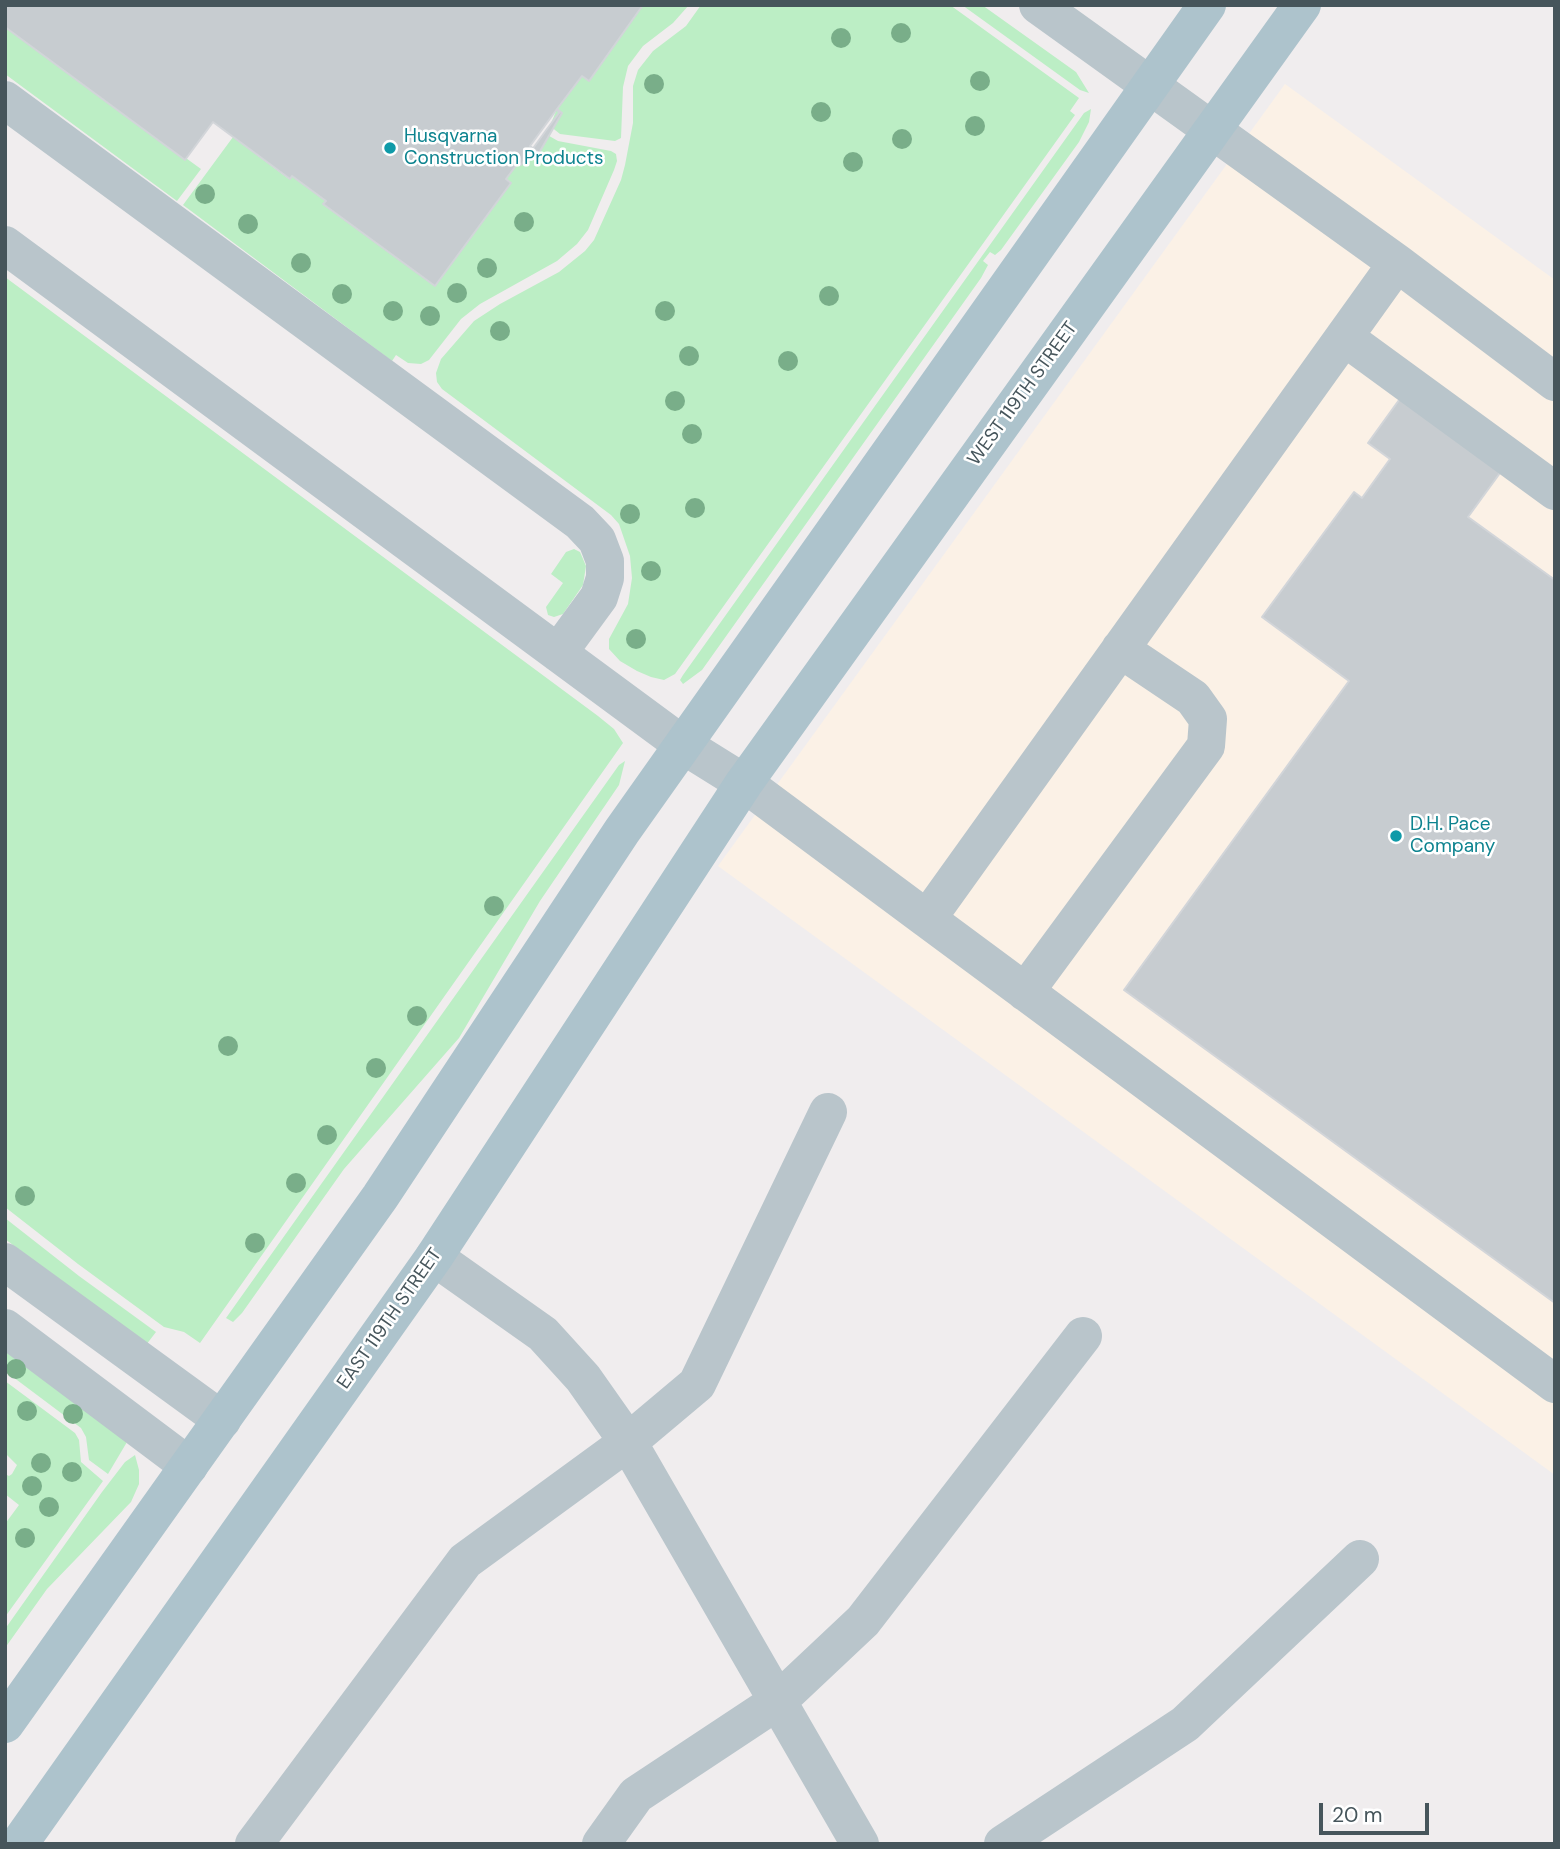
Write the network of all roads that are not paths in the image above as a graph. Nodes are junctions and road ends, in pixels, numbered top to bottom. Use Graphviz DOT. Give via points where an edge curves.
graph roads {
  1 [pos="1038,5"];
  2 [pos="1207,5"];
  3 [pos="1302,5"];
  4 [pos="1149,87"];
  5 [pos="5,100"];
  6 [pos="1212,132"];
  7 [pos="5,245"];
  8 [pos="1397,263"];
  9 [pos="1344,337"];
  10 [pos="1555,382"];
  11 [pos="1555,491"];
  12 [pos="1120,649"];
  13 [pos="558,653"];
  14 [pos="683,745"];
  15 [pos="744,783"];
  16 [pos="926,919"];
  17 [pos="1025,992"];
  18 [pos="828,1112"];
  19 [pos="434,1257"];
  20 [pos="5,1262"];
  21 [pos="5,1328"];
  22 [pos="1083,1336"];
  23 [pos="1555,1384"];
  24 [pos="222,1420"];
  25 [pos="628,1442"];
  26 [pos="189,1465"];
  27 [pos="1360,1559"];
  28 [pos="778,1701"];
  29 [pos="5,1724"];
  30 [pos="19,1844"];
  31 [pos="254,1844"];
  32 [pos="601,1844"];
  33 [pos="860,1844"];
  34 [pos="1003,1844"];
  1 -- 4 [label="street"];
  2 -- 4 [label="main road"];
  3 -- 6 [label="main road, WEST 119TH STREET"];
  4 -- 6 [label="street"];
  4 -- 14 [label="main road"];
  5 -- 13 [label="street" via="580,522 597,540 605,561 605,578 598,597"];
  6 -- 8 [label="street"];
  6 -- 15 [label="main road, WEST 119TH STREET"];
  7 -- 13 [label="street"];
  8 -- 9 [label="street"];
  8 -- 10 [label="street"];
  9 -- 11 [label="street"];
  9 -- 12 [label="street"];
  12 -- 16 [label="street"];
  12 -- 17 [label="street" via="1193,698 1208,719 1206,746"];
  13 -- 14 [label="street"];
  14 -- 15 [label="street"];
  14 -- 24 [label="main road" via="380,1197"];
  15 -- 16 [label="street"];
  15 -- 19 [label="main road, EAST 119TH STREET"];
  16 -- 17 [label="street"];
  17 -- 23 [label="street"];
  18 -- 25 [label="street" via="697,1384"];
  19 -- 25 [label="street" via="542,1334 583,1378"];
  19 -- 30 [label="main road, EAST 119TH STREET"];
  20 -- 24 [label="street"];
  21 -- 26 [label="street"];
  22 -- 28 [label="street" via="863,1621"];
  24 -- 26 [label="main road"];
  25 -- 28 [label="street"];
  25 -- 31 [label="street" via="465,1561"];
  26 -- 29 [label="main road"];
  27 -- 34 [label="street" via="1185,1724"];
  28 -- 32 [label="street" via="636,1795"];
  28 -- 33 [label="street"];
}
